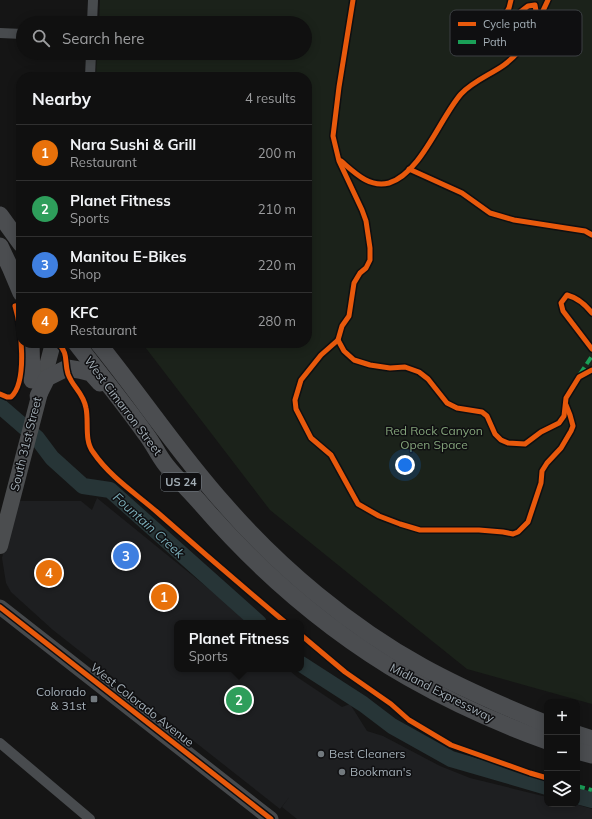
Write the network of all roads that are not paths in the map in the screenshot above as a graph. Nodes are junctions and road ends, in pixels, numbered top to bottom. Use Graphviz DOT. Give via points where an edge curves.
graph roads {
  1 [pos="93,0"];
  2 [pos="92,16"];
  3 [pos="0,33"];
  4 [pos="16,34"];
  5 [pos="91,60"];
  6 [pos="90,72"];
  7 [pos="0,216"];
  8 [pos="16,238"];
  9 [pos="0,242"];
  10 [pos="0,246"];
  11 [pos="16,263"];
  12 [pos="16,281"];
  13 [pos="31,348"];
  14 [pos="42,348"];
  15 [pos="51,348"];
  16 [pos="80,348"];
  17 [pos="102,348"];
  18 [pos="32,380"];
  19 [pos="32,406"];
  20 [pos="146,433"];
  21 [pos="20,447"];
  22 [pos="0,502"];
  23 [pos="0,546"];
  24 [pos="314,591"];
  25 [pos="304,605"];
  26 [pos="0,607"];
  27 [pos="544,723"];
  28 [pos="580,735"];
  29 [pos="592,739"];
  30 [pos="544,740"];
  31 [pos="0,743"];
  32 [pos="580,752"];
  33 [pos="592,756"];
  34 [pos="90,819"];
  35 [pos="271,819"];
  1 -- 2 [label="street"];
  3 -- 4 [label="street"];
  5 -- 6 [label="street"];
  7 -- 8 [label="highway"];
  9 -- 11 [label="highway"];
  10 -- 12 [label="highway"];
  13 -- 18 [label="highway"];
  14 -- 18 [label="main road, South 31st Street"];
  15 -- 19 [label="main road, South 31st Street"];
  16 -- 20 [label="highway, West Cimarron Street / US 24"];
  17 -- 24 [label="highway, West Cimarron Street / US 24" via="149,412 224,504 266,549"];
  18 -- 19 [label="main road, South 31st Street"];
  19 -- 20 [label="highway" via="47,378 67,368 79,370 91,374 104,386"];
  19 -- 21 [label="main road, South 31st Street"];
  20 -- 25 [label="highway, West Cimarron Street / US 24" via="166,465 220,525"];
  21 -- 22 [label="main road, South 31st Street"];
  21 -- 23 [label="main road, South 31st Street"];
  24 -- 27 [label="highway, Midland Expressway / US 24" via="357,625 423,667 486,699"];
  25 -- 30 [label="highway, Midland Expressway / US 24" via="348,639 409,678 497,722"];
  26 -- 35 [label="main road, West Colorado Avenue"];
  28 -- 29 [label="highway"];
  31 -- 34 [label="street"];
  32 -- 33 [label="highway"];
}
